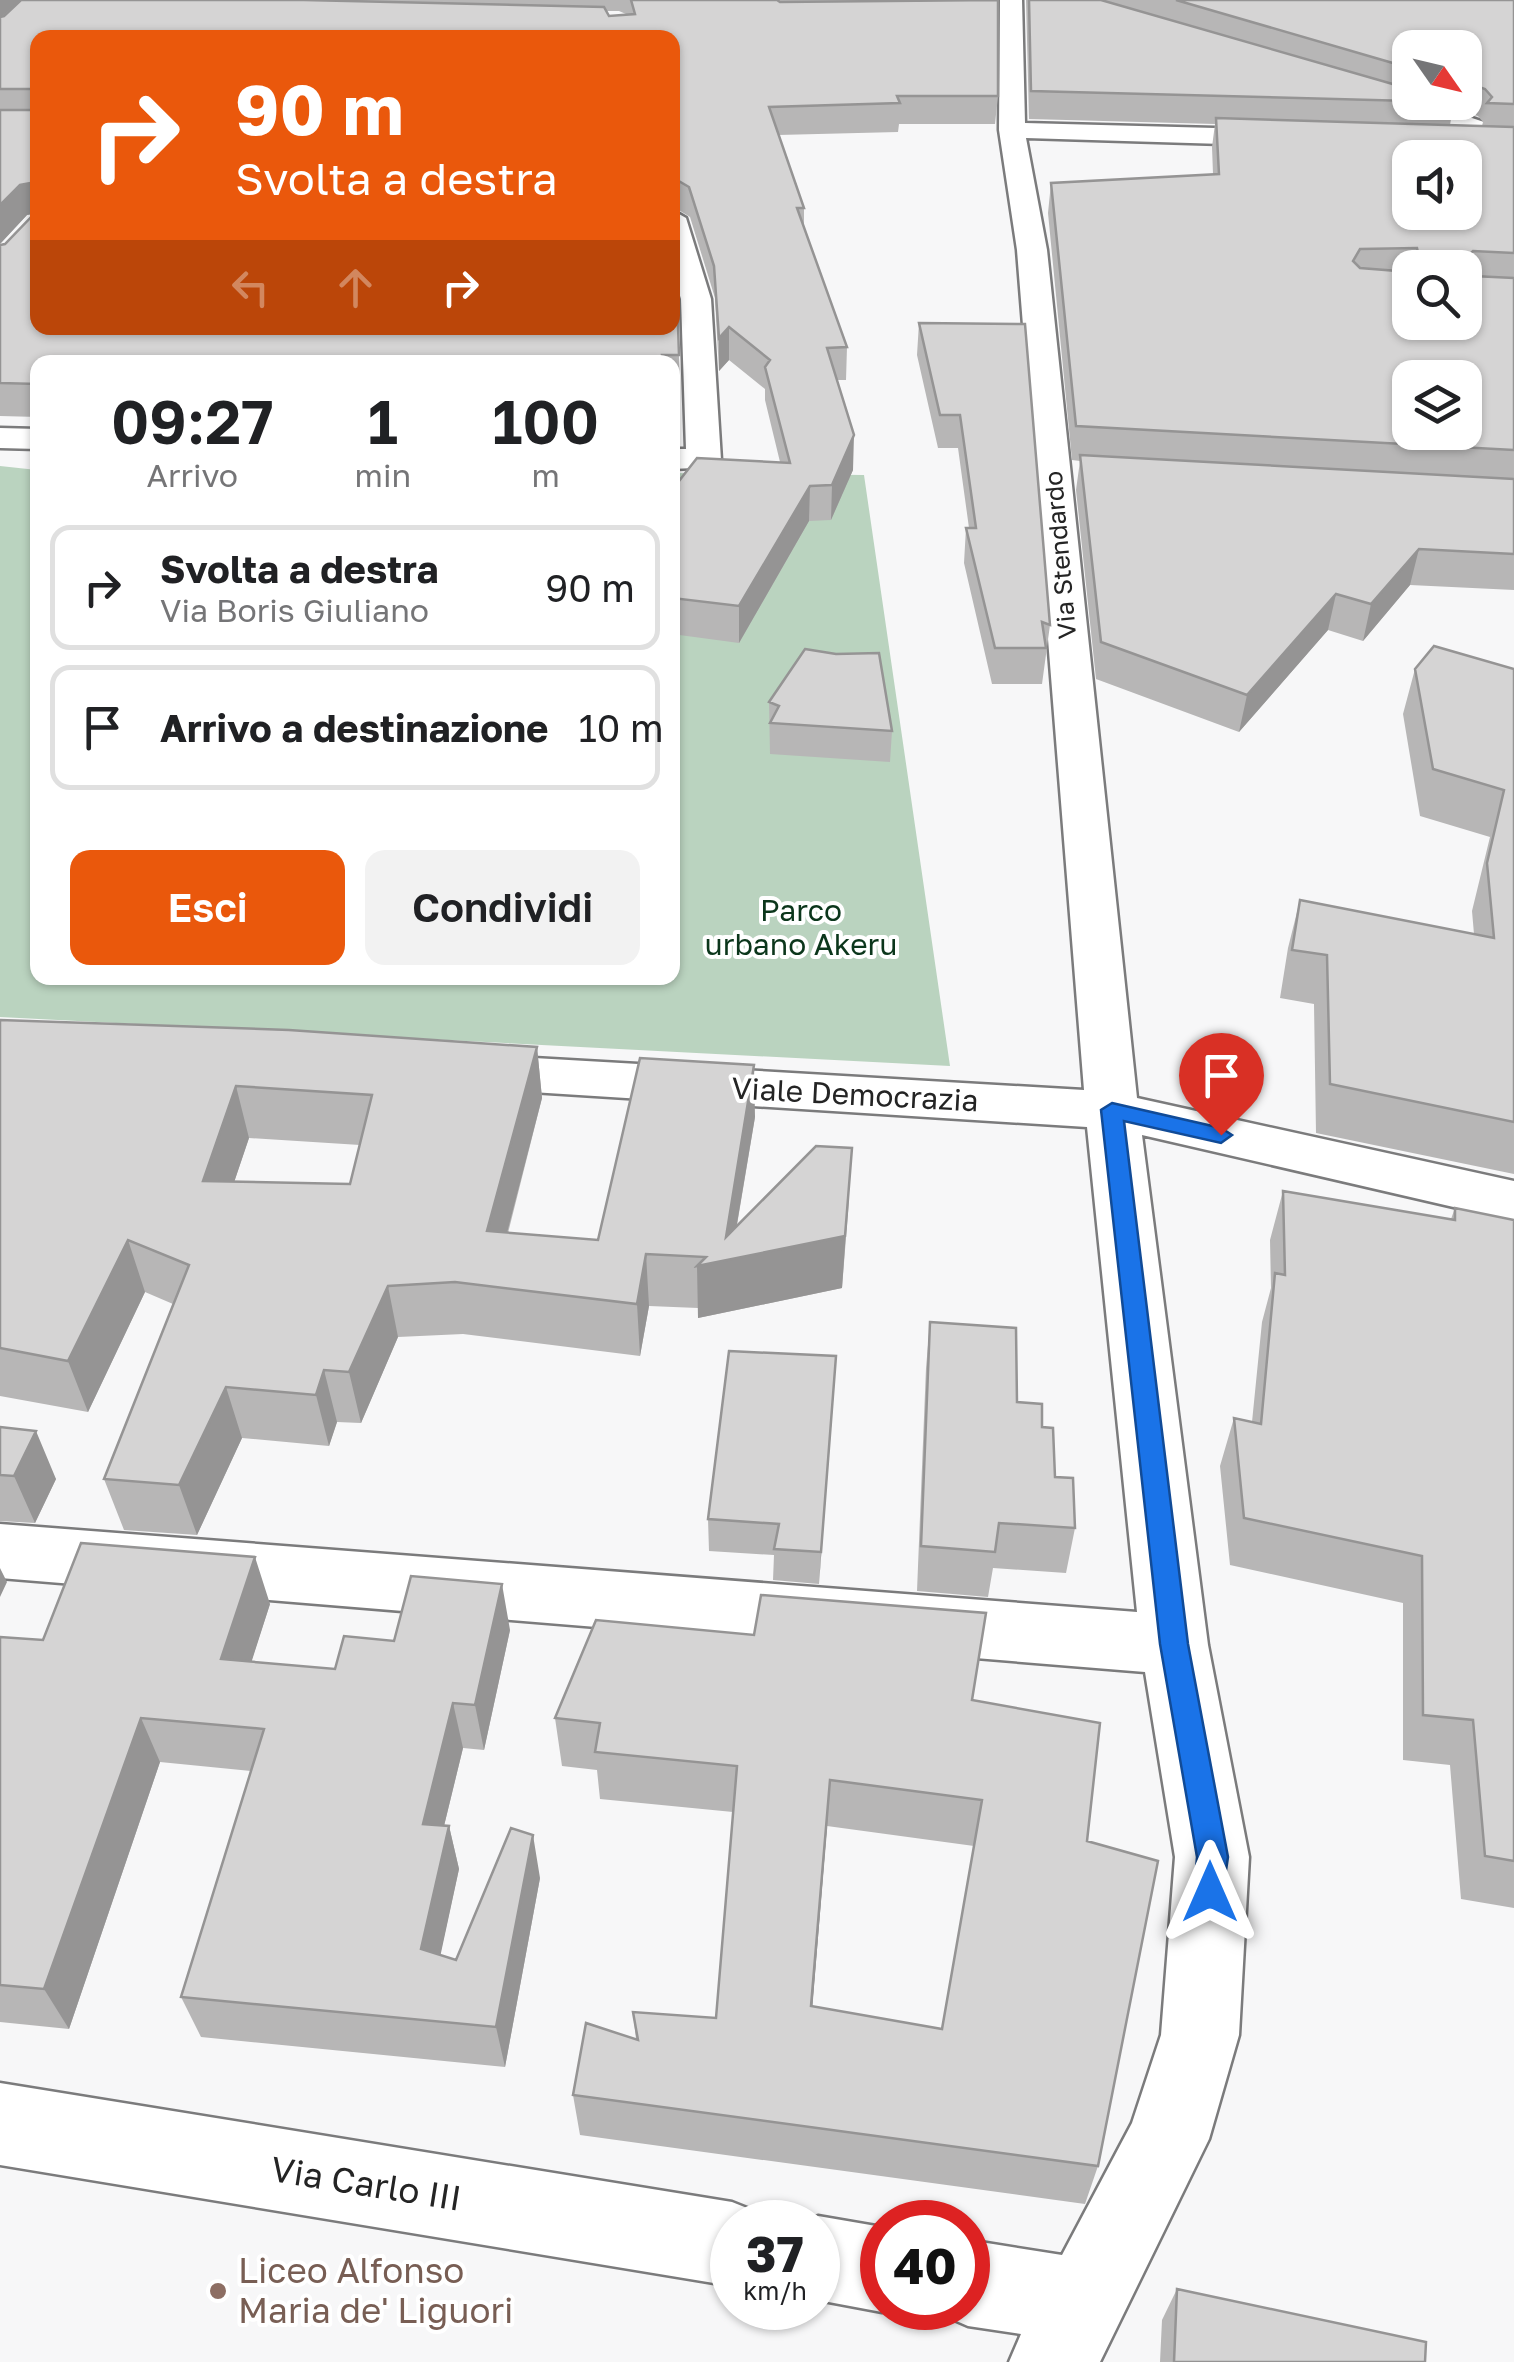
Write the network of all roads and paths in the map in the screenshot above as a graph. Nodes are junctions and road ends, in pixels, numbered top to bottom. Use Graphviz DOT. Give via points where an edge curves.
graph roads {
  1 [pos="1004,9"];
  2 [pos="1357,89"];
  3 [pos="1012,130"];
  4 [pos="1321,139"];
  5 [pos="1482,142"];
  6 [pos="1514,142"];
  7 [pos="680,245"];
  8 [pos="0,438"];
  9 [pos="30,439"];
  10 [pos="688,460"];
  11 [pos="1053,474"];
  12 [pos="1092,476"];
  13 [pos="417,1068"];
  14 [pos="1112,1110"];
  15 [pos="1514,1202"];
  16 [pos="0,1551"];
  17 [pos="1174,1644"];
  18 [pos="0,2124"];
  19 [pos="710,2240"];
  20 [pos="990,2293"];
  21 [pos="1068,2332"];
  1 -- 3 [label="street, Via Stendardo"];
  2 -- 6 [label="street"];
  3 -- 4 [label="street"];
  3 -- 11 [label="street, Via Stendardo" via="1032,250"];
  5 -- 6 [label="street"];
  7 -- 10 [label="street" via="696,299"];
  8 -- 9 [label="street"];
  11 -- 12 [label="street"];
  11 -- 14 [label="street, Via Stendardo"];
  13 -- 14 [label="street, Viale Democrazia"];
  14 -- 15 [label="street, Viale Democrazia"];
  14 -- 17 [label="street, Via Stendardo"];
  16 -- 17 [label="street"];
  17 -- 21 [label="street, Via Stendardo" via="1212,1857 1200,2035 1168,2139"];
  18 -- 19 [label="street, Via Carlo III"];
  20 -- 21 [label="street"];
}
